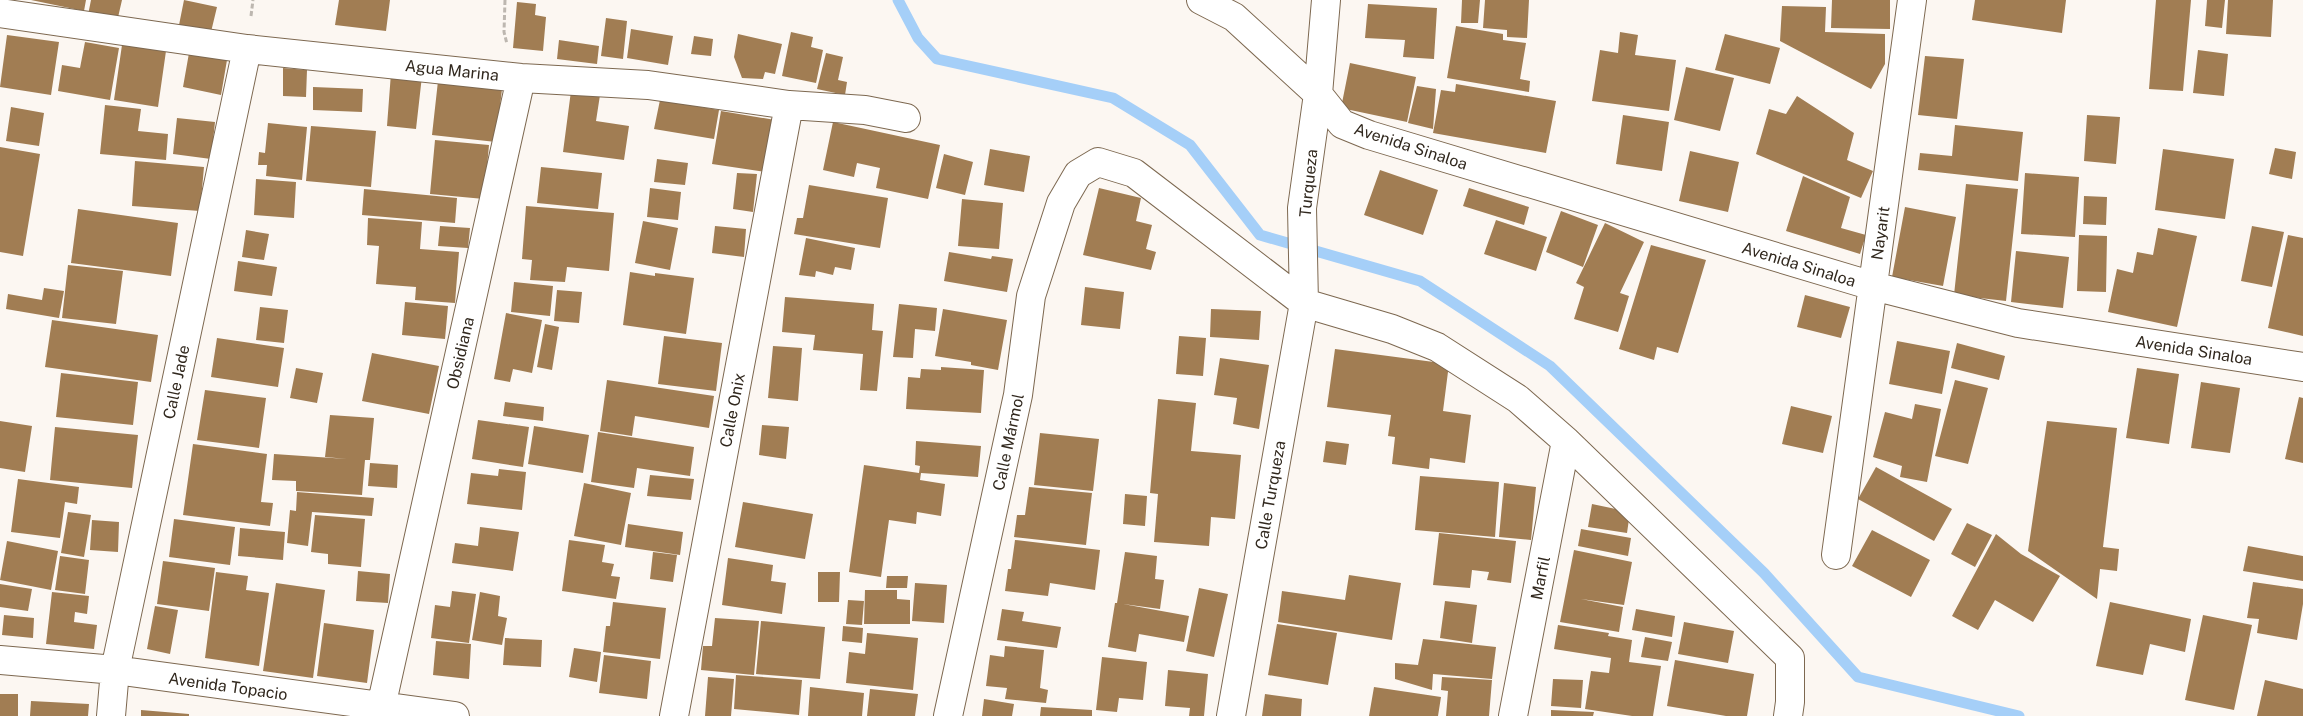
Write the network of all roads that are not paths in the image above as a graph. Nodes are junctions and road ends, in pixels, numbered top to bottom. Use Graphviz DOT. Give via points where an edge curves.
graph roads {
  1 [pos="1201,0"];
  2 [pos="1326,0"];
  3 [pos="1912,0"];
  4 [pos="0,13"];
  5 [pos="247,49"];
  6 [pos="521,78"];
  7 [pos="1318,94"];
  8 [pos="789,105"];
  9 [pos="906,118"];
  10 [pos="1304,273"];
  11 [pos="1873,286"];
  12 [pos="1304,303"];
  13 [pos="2303,367"];
  14 [pos="1566,441"];
  15 [pos="1836,555"];
  16 [pos="0,660"];
  17 [pos="115,670"];
  18 [pos="381,707"];
  19 [pos="111,716"];
  20 [pos="455,716"];
  21 [pos="674,716"];
  22 [pos="948,716"];
  23 [pos="1231,716"];
  24 [pos="1513,716"];
  25 [pos="1788,716"];
  1 -- 7 [label="street, Avenida Sinaloa" via="1234,17"];
  2 -- 7 [label="street, Turqueza"];
  3 -- 11 [label="street, Nayarit"];
  4 -- 5 [label="street, Agua Marina"];
  5 -- 6 [label="street, Agua Marina"];
  5 -- 17 [label="street, Calle Jade"];
  6 -- 8 [label="street, Agua Marina" via="648,85"];
  6 -- 18 [label="street, Obsidiana"];
  7 -- 10 [label="street, Turqueza" via="1302,208"];
  7 -- 11 [label="street, Avenida Sinaloa" via="1342,124 1369,135"];
  8 -- 9 [label="street, Agua Marina" via="865,110"];
  8 -- 21 [label="street, Calle Onix"];
  10 -- 12 [label="street, Calle Turqueza"];
  11 -- 13 [label="street, Avenida Sinaloa" via="2018,323"];
  11 -- 15 [label="street, Nayarit"];
  12 -- 14 [label="street" via="1392,329 1438,347 1518,399"];
  12 -- 22 [label="street, Calle Mármol" via="1134,173 1098,162 1078,174 1061,202 1031,296 1018,394"];
  12 -- 23 [label="street, Calle Turqueza"];
  14 -- 24 [label="street, Marfil"];
  14 -- 25 [label="street" via="1790,658"];
  16 -- 17 [label="street, Avenida Topacio"];
  17 -- 18 [label="street, Avenida Topacio"];
  17 -- 19 [label="street, Calle Jade"];
  18 -- 20 [label="street, Avenida Topacio"];
}
